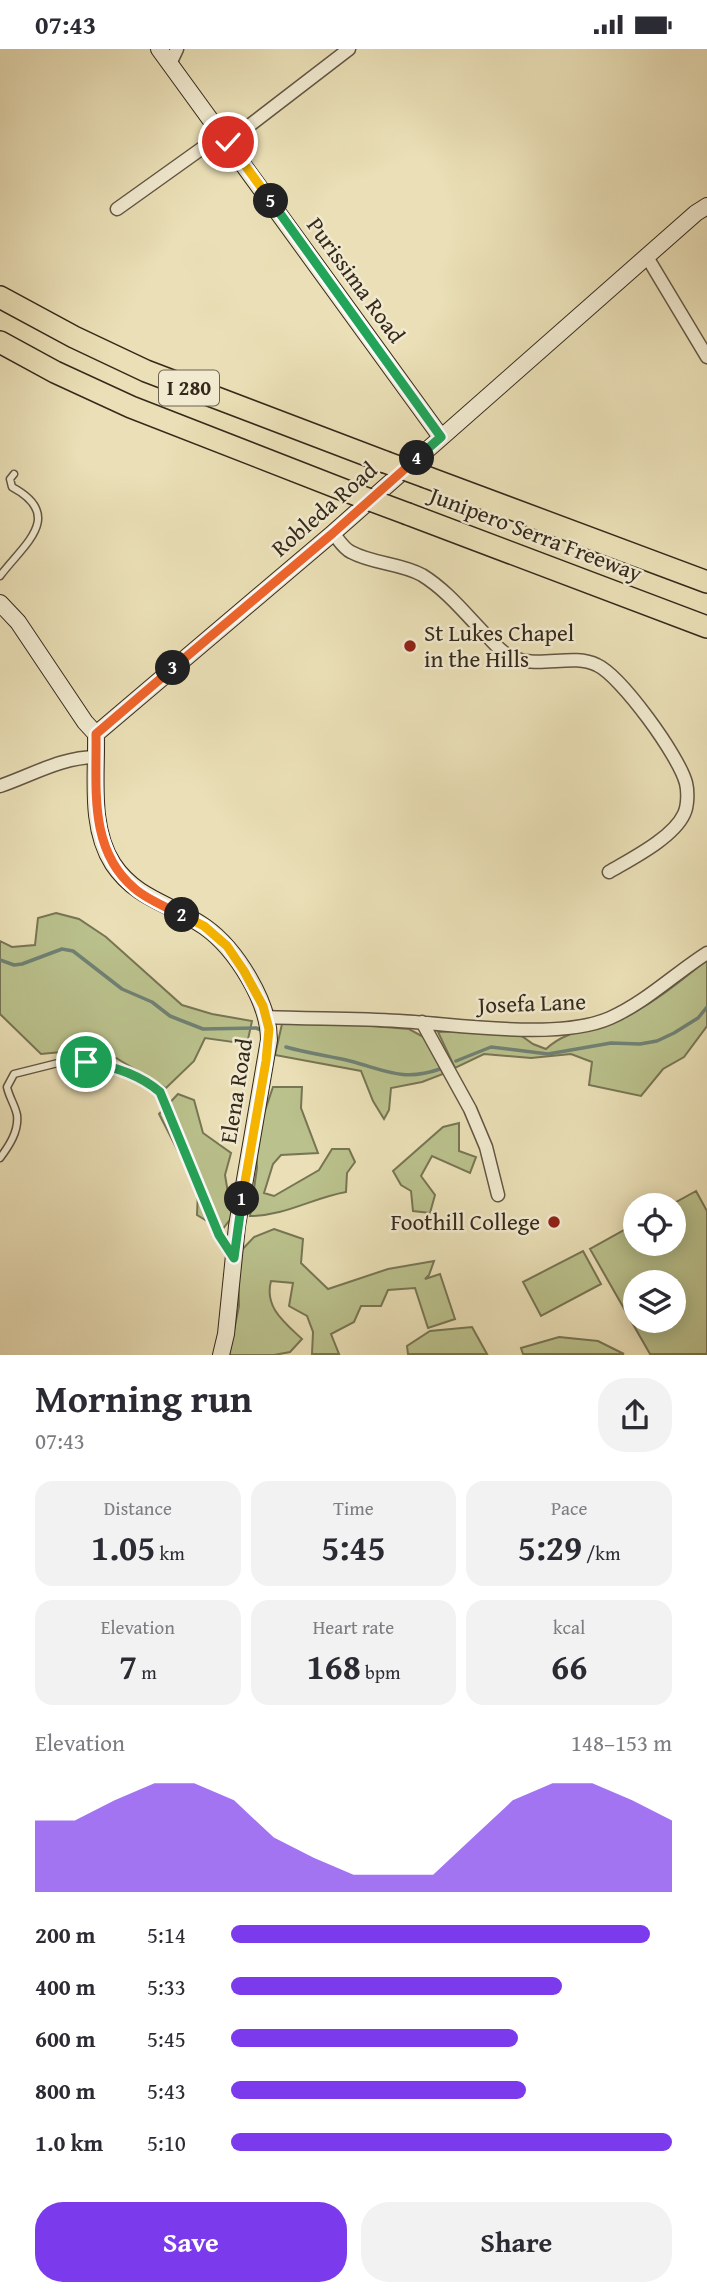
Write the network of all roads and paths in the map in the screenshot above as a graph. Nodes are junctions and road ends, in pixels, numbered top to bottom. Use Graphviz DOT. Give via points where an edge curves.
graph roads {
  1 [pos="159,49"];
  2 [pos="349,49"];
  3 [pos="174,57"];
  4 [pos="225,138"];
  5 [pos="707,206"];
  6 [pos="117,209"];
  7 [pos="647,257"];
  8 [pos="0,297"];
  9 [pos="0,342"];
  10 [pos="707,357"];
  11 [pos="441,437"];
  12 [pos="14,474"];
  13 [pos="333,533"];
  14 [pos="0,576"];
  15 [pos="707,582"];
  16 [pos="0,603"];
  17 [pos="707,627"];
  18 [pos="96,734"];
  19 [pos="96,757"];
  20 [pos="0,786"];
  21 [pos="609,872"];
  22 [pos="707,953"];
  23 [pos="266,1017"];
  24 [pos="422,1022"];
  25 [pos="0,1158"];
  26 [pos="498,1195"];
  27 [pos="234,1258"];
  28 [pos="222,1355"];
  1 -- 3 [label="street, Purissima Road"];
  2 -- 4 [label="street"];
  3 -- 4 [label="street, Purissima Road"];
  4 -- 6 [label="street"];
  4 -- 11 [label="street, Purissima Road"];
  5 -- 7 [label="street, Robleda Road"];
  7 -- 10 [label="street"];
  7 -- 11 [label="street, Robleda Road"];
  8 -- 15 [label="highway, Junipero Serra Freeway / I 280, bridge" via="146,371"];
  9 -- 17 [label="highway, Junipero Serra Freeway / I 280, bridge" via="131,407"];
  11 -- 13 [label="street, Robleda Road"];
  12 -- 14 [label="lane" via="12,487 33,504 38,528"];
  13 -- 18 [label="street, Robleda Road"];
  13 -- 21 [label="street" via="350,552 421,575 445,592 509,656 528,662 594,663 622,686 678,765 687,800 684,815 669,833"];
  16 -- 18 [label="street"];
  18 -- 19 [label="street, Elena Road"];
  19 -- 20 [label="street" via="59,762"];
  19 -- 23 [label="street, Elena Road" via="98,825 113,864 134,889 204,926 227,946"];
  22 -- 24 [label="street, Josefa Lane" via="636,1005 582,1027 501,1028"];
  23 -- 24 [label="street, Josefa Lane"];
  23 -- 27 [label="street, Elena Road" via="269,1040"];
  24 -- 26 [label="street" via="470,1109"];
  25 -- 27 [label="lane" via="16,1128 17,1114 7,1087 14,1074 62,1062 86,1062 148,1081 160,1092 219,1235"];
  27 -- 28 [label="street, Elena Road"];
}
